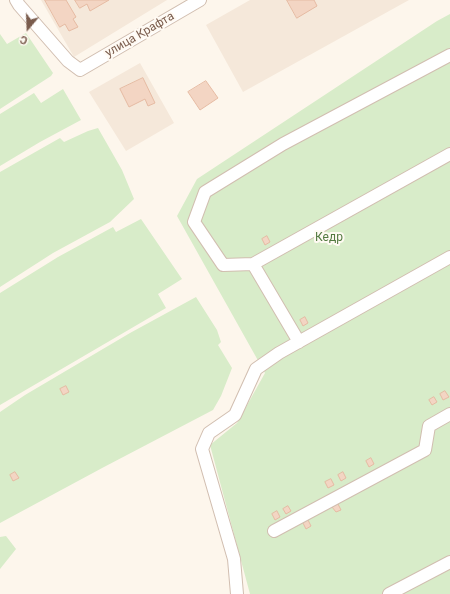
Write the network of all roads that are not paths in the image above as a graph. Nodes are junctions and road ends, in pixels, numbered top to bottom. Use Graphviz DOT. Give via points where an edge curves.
graph roads {
  1 [pos="16,0"];
  2 [pos="200,0"];
  3 [pos="450,56"];
  4 [pos="450,154"];
  5 [pos="450,257"];
  6 [pos="253,264"];
  7 [pos="299,342"];
  8 [pos="450,414"];
  9 [pos="274,531"];
  10 [pos="450,562"];
  11 [pos="237,594"];
  12 [pos="389,594"];
  1 -- 2 [label="street, улица Крафта" via="68,62 80,70"];
  3 -- 6 [label="street" via="283,144 205,192 194,222 223,265"];
  4 -- 6 [label="street"];
  5 -- 7 [label="street"];
  6 -- 7 [label="street"];
  7 -- 11 [label="street" via="256,369 235,415 209,433 202,449 234,559"];
  8 -- 9 [label="street" via="429,426 425,450"];
  10 -- 12 [label="street"];
}
